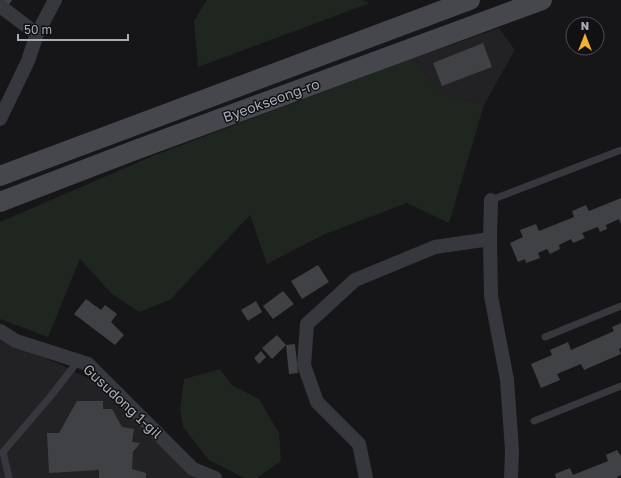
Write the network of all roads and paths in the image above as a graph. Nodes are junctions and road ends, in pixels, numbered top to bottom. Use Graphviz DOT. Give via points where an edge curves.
graph roads {
  1 [pos="55,0"];
  2 [pos="470,0"];
  3 [pos="542,0"];
  4 [pos="0,6"];
  5 [pos="37,34"];
  6 [pos="1,116"];
  7 [pos="621,150"];
  8 [pos="0,176"];
  9 [pos="491,200"];
  10 [pos="0,202"];
  11 [pos="490,239"];
  12 [pos="621,306"];
  13 [pos="0,331"];
  14 [pos="545,337"];
  15 [pos="78,361"];
  16 [pos="621,386"];
  17 [pos="534,422"];
  18 [pos="9,478"];
  19 [pos="215,478"];
  20 [pos="366,478"];
  21 [pos="511,478"];
  1 -- 5 [label="street"];
  2 -- 8 [label="main road, Byeokseong-ro"];
  3 -- 10 [label="main road, Byeokseong-ro"];
  4 -- 5 [label="street"];
  5 -- 6 [label="street" via="28,61"];
  7 -- 9 [label="lane"];
  9 -- 11 [label="street"];
  11 -- 20 [label="street" via="435,247 355,280 307,324 304,365 317,402 360,444"];
  11 -- 21 [label="street" via="490,296 506,380 512,450"];
  12 -- 14 [label="lane"];
  13 -- 15 [label="street, Gusudong 1-gil" via="16,341"];
  15 -- 18 [label="lane" via="3,452"];
  15 -- 19 [label="street, Gusudong 1-gil" via="88,364 193,469"];
  16 -- 17 [label="lane"];
}
